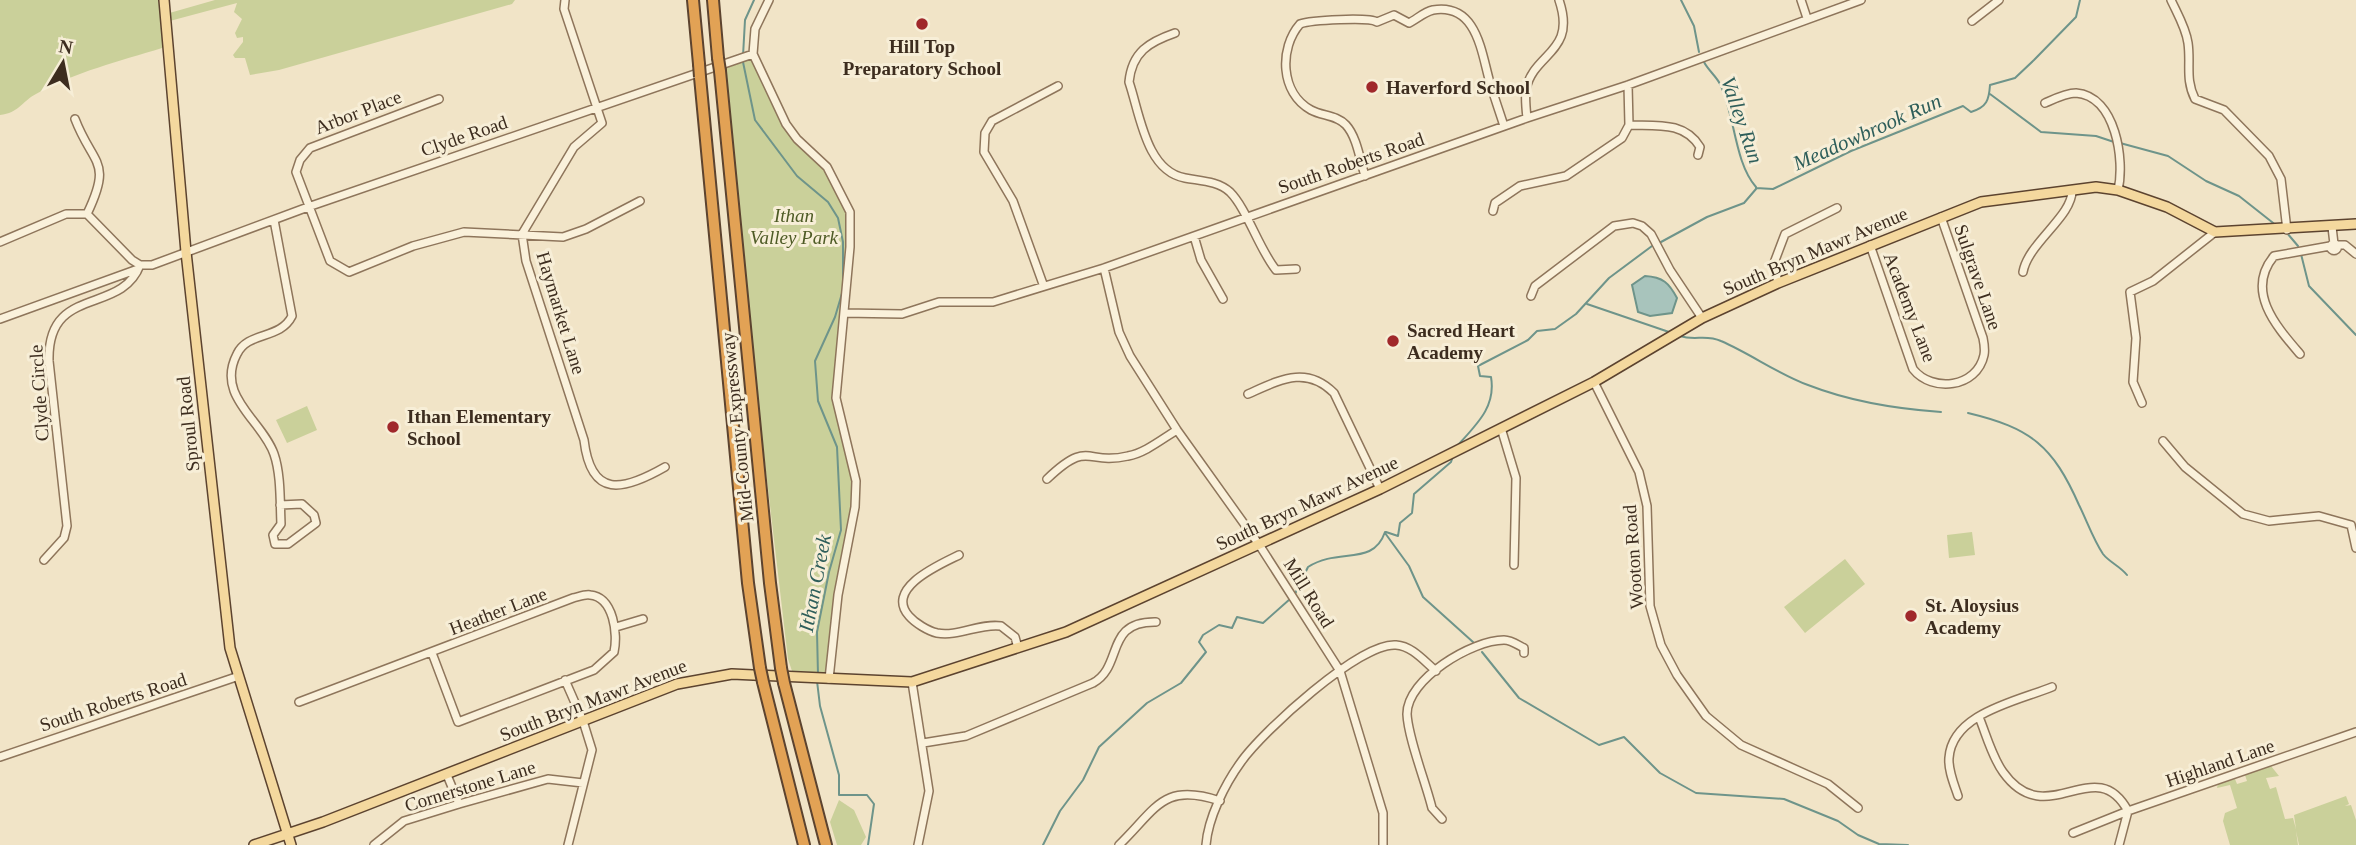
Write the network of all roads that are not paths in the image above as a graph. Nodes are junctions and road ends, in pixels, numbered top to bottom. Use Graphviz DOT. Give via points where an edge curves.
graph roads {
  1 [pos="164,0"];
  2 [pos="565,0"];
  3 [pos="693,0"];
  4 [pos="713,0"];
  5 [pos="769,0"];
  6 [pos="1559,0"];
  7 [pos="1801,0"];
  8 [pos="1861,0"];
  9 [pos="1999,0"];
  10 [pos="2171,0"];
  11 [pos="1807,18"];
  12 [pos="1972,21"];
  13 [pos="1175,33"];
  14 [pos="753,54"];
  15 [pos="1629,85"];
  16 [pos="1058,86"];
  17 [pos="439,99"];
  18 [pos="2045,103"];
  19 [pos="597,106"];
  20 [pos="1527,118"];
  21 [pos="75,119"];
  22 [pos="1629,125"];
  23 [pos="1504,126"];
  24 [pos="1698,155"];
  25 [pos="1365,176"];
  26 [pos="2072,190"];
  27 [pos="2118,190"];
  28 [pos="640,201"];
  29 [pos="308,207"];
  30 [pos="1837,208"];
  31 [pos="1493,211"];
  32 [pos="87,214"];
  33 [pos="1244,217"];
  34 [pos="1941,217"];
  35 [pos="274,220"];
  36 [pos="2356,224"];
  37 [pos="2332,227"];
  38 [pos="2286,230"];
  39 [pos="2216,232"];
  40 [pos="522,234"];
  41 [pos="1194,236"];
  42 [pos="0,242"];
  43 [pos="1870,245"];
  44 [pos="2334,245"];
  45 [pos="187,252"];
  46 [pos="2356,254"];
  47 [pos="139,267"];
  48 [pos="1104,268"];
  49 [pos="1296,269"];
  50 [pos="2023,272"];
  51 [pos="1778,283"];
  52 [pos="1043,284"];
  53 [pos="1531,296"];
  54 [pos="1223,299"];
  55 [pos="844,313"];
  56 [pos="1702,318"];
  57 [pos="0,319"];
  58 [pos="2300,354"];
  59 [pos="1962,381"];
  60 [pos="1594,382"];
  61 [pos="1248,394"];
  62 [pos="2142,403"];
  63 [pos="1501,428"];
  64 [pos="1177,430"];
  65 [pos="2163,441"];
  66 [pos="665,467"];
  67 [pos="1047,479"];
  68 [pos="1380,489"];
  69 [pos="280,505"];
  70 [pos="2354,523"];
  71 [pos="1261,546"];
  72 [pos="2356,548"];
  73 [pos="959,555"];
  74 [pos="44,560"];
  75 [pos="1514,565"];
  76 [pos="643,619"];
  77 [pos="1156,622"];
  78 [pos="616,627"];
  79 [pos="1018,648"];
  80 [pos="432,653"];
  81 [pos="1524,653"];
  82 [pos="1340,671"];
  83 [pos="1436,671"];
  84 [pos="236,677"];
  85 [pos="821,678"];
  86 [pos="565,680"];
  87 [pos="912,682"];
  88 [pos="2052,687"];
  89 [pos="299,702"];
  90 [pos="1979,717"];
  91 [pos="583,721"];
  92 [pos="2356,732"];
  93 [pos="923,743"];
  94 [pos="0,757"];
  95 [pos="447,775"];
  96 [pos="583,783"];
  97 [pos="1958,796"];
  98 [pos="1220,801"];
  99 [pos="459,804"];
  100 [pos="1858,808"];
  101 [pos="2128,811"];
  102 [pos="1442,818"];
  103 [pos="2073,833"];
  104 [pos="289,835"];
  105 [pos="254,845"];
  106 [pos="291,845"];
  107 [pos="297,845"];
  108 [pos="374,845"];
  109 [pos="568,845"];
  110 [pos="804,845"];
  111 [pos="826,845"];
  112 [pos="918,845"];
  113 [pos="1119,845"];
  114 [pos="1206,845"];
  115 [pos="1383,845"];
  116 [pos="2119,845"];
  1 -- 45 [label="main road, Sproul Road"];
  2 -- 19 [label="street" via="564,9"];
  3 -- 110 [label="highway, Mid-County Expressway, bridge" via="748,583 760,668"];
  4 -- 111 [label="highway, Mid-County Expressway, bridge" via="769,583 784,683"];
  5 -- 14 [label="street" via="755,29"];
  6 -- 20 [label="street" via="1563,30 1559,43 1530,80"];
  7 -- 11 [label="street"];
  8 -- 11 [label="street, South Roberts Road"];
  9 -- 12 [label="street"];
  10 -- 38 [label="street" via="2188,40 2187,79 2195,99 2224,110 2269,156 2281,180"];
  11 -- 15 [label="street, South Roberts Road"];
  13 -- 33 [label="street" via="1138,52 1130,69 1129,82 1155,158 1178,177 1220,184 1232,194"];
  14 -- 19 [label="street, Clyde Road"];
  14 -- 55 [label="street" via="786,124 827,167 850,212"];
  15 -- 20 [label="street, South Roberts Road"];
  15 -- 22 [label="street"];
  16 -- 52 [label="street" via="992,121 983,142 992,170 1013,201"];
  17 -- 29 [label="street, Arbor Place" via="310,148 296,172"];
  18 -- 27 [label="street" via="2074,93 2096,101 2106,113 2122,157"];
  19 -- 29 [label="street, Clyde Road"];
  19 -- 40 [label="street, Haymarket Lane" via="601,127 574,147"];
  20 -- 23 [label="street, South Roberts Road"];
  21 -- 32 [label="street" via="100,171 98,191"];
  22 -- 24 [label="street" via="1688,131 1700,147"];
  22 -- 31 [label="street" via="1622,138 1566,176 1521,186 1495,203"];
  23 -- 25 [label="street, South Roberts Road"];
  23 -- 25 [label="street" via="1482,46 1461,16 1443,10 1409,23 1394,15 1377,22 1365,17 1300,24 1288,41 1290,86 1310,110 1347,126"];
  25 -- 33 [label="street, South Roberts Road"];
  26 -- 27 [label="main road, South Bryn Mawr Avenue"];
  26 -- 34 [label="main road, South Bryn Mawr Avenue" via="1981,202"];
  26 -- 50 [label="street" via="2071,200 2034,248"];
  27 -- 39 [label="main road, South Bryn Mawr Avenue" via="2167,207"];
  28 -- 40 [label="street, Arbor Place" via="564,237"];
  29 -- 35 [label="street, Clyde Road"];
  29 -- 40 [label="street, Arbor Place" via="330,261 349,272 413,246 464,232"];
  30 -- 51 [label="street" via="1785,234 1774,263"];
  32 -- 42 [label="street" via="66,214"];
  32 -- 47 [label="street"];
  33 -- 41 [label="street, South Roberts Road"];
  33 -- 49 [label="street" via="1276,270"];
  34 -- 43 [label="main road, South Bryn Mawr Avenue"];
  34 -- 59 [label="street, Sulgrave Lane" via="1983,338 1984,355 1976,371"];
  35 -- 45 [label="street, Clyde Road"];
  35 -- 69 [label="street" via="292,316 281,331 241,348 233,373 237,402 268,439 273,452"];
  36 -- 37 [label="main road, South Bryn Mawr Avenue"];
  37 -- 38 [label="main road, South Bryn Mawr Avenue"];
  37 -- 44 [label="street"];
  38 -- 39 [label="main road, South Bryn Mawr Avenue"];
  39 -- 62 [label="street" via="2153,281 2130,292 2136,338 2133,382"];
  40 -- 66 [label="street, Haymarket Lane" via="526,261 584,440 589,470 603,482 628,486"];
  41 -- 48 [label="street, South Roberts Road"];
  41 -- 54 [label="street" via="1200,260"];
  43 -- 51 [label="main road, South Bryn Mawr Avenue"];
  43 -- 59 [label="street, Academy Lane" via="1913,369 1932,385"];
  44 -- 46 [label="street" via="2345,244"];
  44 -- 58 [label="street" via="2274,256 2262,274 2271,316"];
  45 -- 47 [label="street, Clyde Road"];
  45 -- 84 [label="main road, Sproul Road"];
  47 -- 57 [label="street, Clyde Road"];
  47 -- 74 [label="street, Clyde Circle" via="128,285 67,312 52,333 49,360 67,526 64,538"];
  48 -- 52 [label="street, South Roberts Road"];
  48 -- 64 [label="street, Mill Road" via="1119,332"];
  51 -- 56 [label="main road, South Bryn Mawr Avenue"];
  52 -- 55 [label="street, South Roberts Road" via="993,302 939,302 902,314"];
  53 -- 56 [label="street" via="1535,286 1614,226 1633,223 1651,234"];
  55 -- 85 [label="street" via="836,398 856,481 855,507"];
  56 -- 60 [label="main road, South Bryn Mawr Avenue"];
  60 -- 63 [label="main road, South Bryn Mawr Avenue"];
  60 -- 100 [label="street, Wooton Road" via="1639,472 1647,506 1650,606 1661,645 1677,675 1706,716 1741,745 1828,784"];
  61 -- 68 [label="street" via="1304,375 1325,384 1334,393"];
  63 -- 68 [label="main road, South Bryn Mawr Avenue"];
  63 -- 75 [label="street" via="1516,478"];
  64 -- 67 [label="street" via="1128,457 1077,456"];
  64 -- 71 [label="street, Mill Road"];
  65 -- 70 [label="street" via="2186,467 2243,514 2269,521 2319,516"];
  68 -- 71 [label="main road, South Bryn Mawr Avenue"];
  69 -- 69 [label="street" via="282,524 273,534 275,544 288,544 316,523 302,504"];
  70 -- 72 [label="street"];
  71 -- 79 [label="main road, South Bryn Mawr Avenue" via="1066,632"];
  71 -- 82 [label="street, Mill Road"];
  73 -- 79 [label="street" via="911,584 904,609 910,618 938,633 1001,626 1015,637"];
  76 -- 78 [label="street"];
  77 -- 93 [label="street" via="1127,629 1100,679 1093,683 966,736"];
  78 -- 80 [label="street, Heather Lane" via="603,601 591,595"];
  78 -- 86 [label="street" via="614,652 605,662"];
  79 -- 87 [label="main road, South Bryn Mawr Avenue"];
  80 -- 86 [label="street" via="458,722"];
  80 -- 89 [label="street, Heather Lane"];
  81 -- 83 [label="street" via="1524,648 1511,642 1466,648"];
  82 -- 83 [label="street" via="1384,645 1414,652"];
  82 -- 98 [label="street" via="1291,708 1241,761"];
  82 -- 115 [label="street, Mill Road" via="1383,813"];
  83 -- 102 [label="street" via="1412,696 1407,715 1432,808"];
  84 -- 94 [label="street, South Roberts Road"];
  84 -- 104 [label="main road, Sproul Road"];
  85 -- 87 [label="main road, South Bryn Mawr Avenue"];
  85 -- 91 [label="main road, South Bryn Mawr Avenue" via="709,676"];
  86 -- 91 [label="street"];
  87 -- 93 [label="street"];
  88 -- 90 [label="street"];
  90 -- 97 [label="street" via="1959,731 1951,748 1949,765"];
  90 -- 101 [label="street" via="2001,769 2024,792 2047,798 2101,786 2120,796"];
  91 -- 95 [label="main road, South Bryn Mawr Avenue"];
  91 -- 96 [label="street" via="592,750"];
  92 -- 101 [label="street, Highland Lane"];
  93 -- 112 [label="street" via="929,791"];
  95 -- 99 [label="street"];
  95 -- 104 [label="main road, South Bryn Mawr Avenue"];
  96 -- 99 [label="street, Cornerstone Lane" via="548,779"];
  96 -- 109 [label="street"];
  98 -- 113 [label="street" via="1196,793 1170,796"];
  98 -- 114 [label="street"];
  99 -- 108 [label="street, Cornerstone Lane" via="404,821"];
  101 -- 103 [label="street, Highland Lane"];
  101 -- 116 [label="street"];
  104 -- 105 [label="main road, South Bryn Mawr Avenue"];
  104 -- 106 [label="main road, Sproul Road"];
  104 -- 107 [label="main road, Sproul Road"];
}
